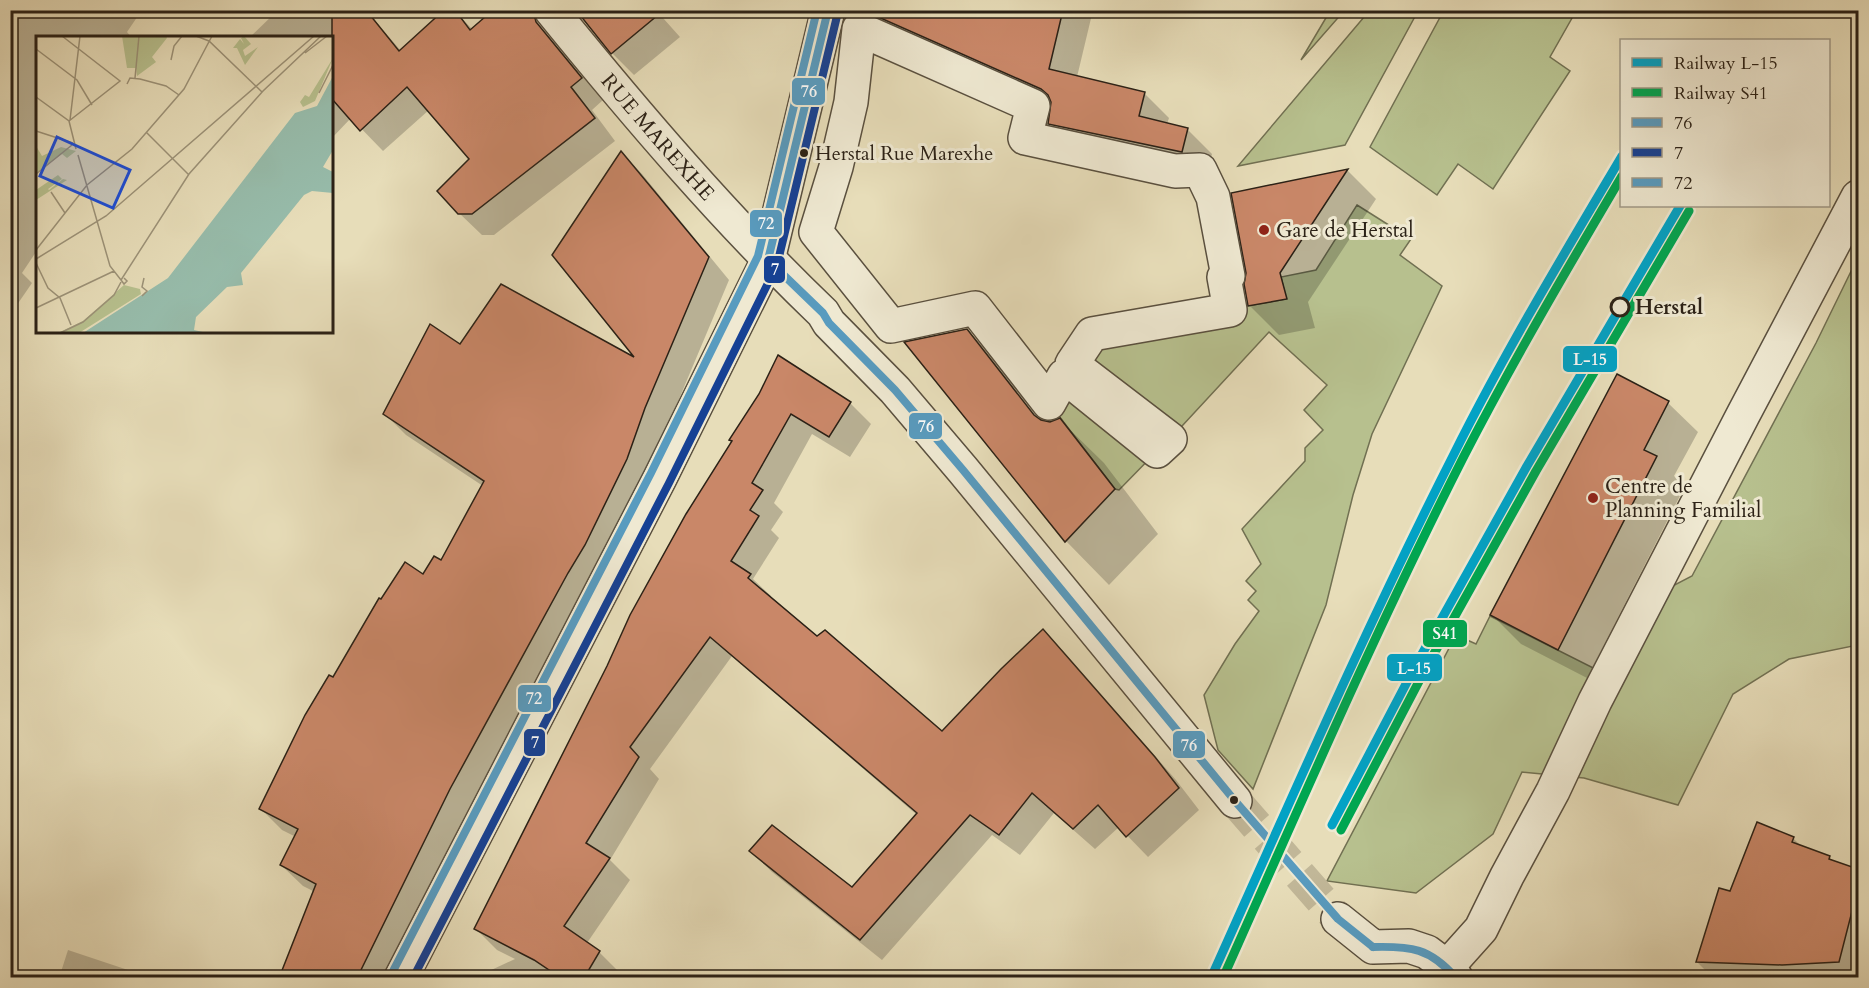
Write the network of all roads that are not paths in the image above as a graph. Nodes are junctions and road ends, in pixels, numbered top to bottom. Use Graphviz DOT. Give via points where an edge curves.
graph roads {
  1 [pos="552,10"];
  2 [pos="828,10"];
  3 [pos="1858,197"];
  4 [pos="768,260"];
  5 [pos="891,326"];
  6 [pos="1235,801"];
  7 [pos="1338,919"];
  8 [pos="1451,972"];
  9 [pos="401,978"];
  1 -- 4 [label="street, RUE MAREXHE" via="687,172"];
  2 -- 4 [label="street"];
  3 -- 8 [label="street" via="1595,701 1481,929"];
  4 -- 6 [label="street, RUE MAREXHE" via="824,313 829,323 895,390"];
  4 -- 9 [label="street" via="660,478"];
  5 -- 5 [label="street" via="975,308 1049,403 1064,376 1157,451 1170,439 1072,364 1092,334 1230,310 1224,277 1228,276 1213,197 1200,170 1175,171 1025,138 1033,106 858,28 851,102 816,232"];
  7 -- 8 [label="street" via="1372,947 1409,946 1426,952"];
}
